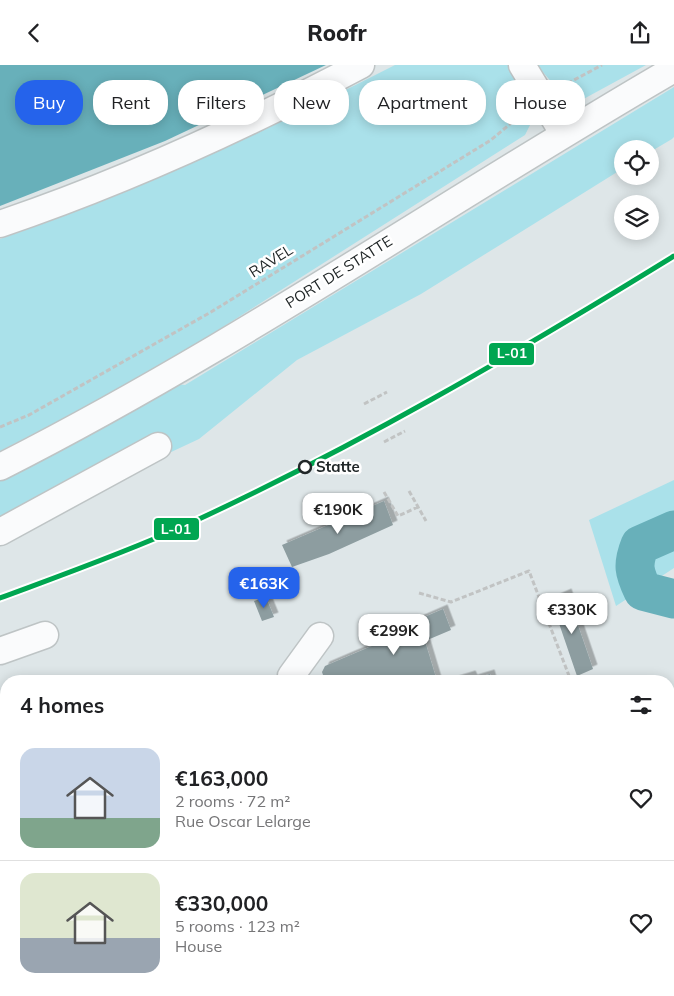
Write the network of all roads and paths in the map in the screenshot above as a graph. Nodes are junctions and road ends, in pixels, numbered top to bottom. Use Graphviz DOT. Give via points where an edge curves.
graph roads {
  1 [pos="361,65"];
  2 [pos="522,65"];
  3 [pos="602,65"];
  4 [pos="674,69"];
  5 [pos="531,80"];
  6 [pos="574,80"];
  7 [pos="509,125"];
  8 [pos="558,125"];
  9 [pos="563,133"];
  10 [pos="0,223"];
  11 [pos="386,392"];
  12 [pos="364,404"];
  13 [pos="0,427"];
  14 [pos="405,431"];
  15 [pos="384,441"];
  16 [pos="158,446"];
  17 [pos="0,467"];
  18 [pos="409,491"];
  19 [pos="384,492"];
  20 [pos="418,507"];
  21 [pos="426,521"];
  22 [pos="0,532"];
  23 [pos="419,593"];
  24 [pos="45,635"];
  25 [pos="320,636"];
  26 [pos="0,651"];
  27 [pos="292,675"];
  28 [pos="569,675"];
  1 -- 10 [label="street" via="241,125 58,204"];
  2 -- 5 [label="street"];
  3 -- 6 [label="path, RAVEL"];
  4 -- 9 [label="street, PORT DE STATTE"];
  7 -- 13 [label="path, RAVEL" via="491,140 211,312 29,415"];
  8 -- 9 [label="street"];
  9 -- 17 [label="street, PORT DE STATTE" via="159,382"];
  11 -- 12 [label="path"];
  14 -- 15 [label="path"];
  16 -- 22 [label="street"];
  18 -- 20 [label="path"];
  19 -- 20 [label="path" via="398,517"];
  20 -- 21 [label="path"];
  23 -- 28 [label="path" via="451,601 529,571"];
  24 -- 26 [label="street"];
  25 -- 27 [label="street"];
}
